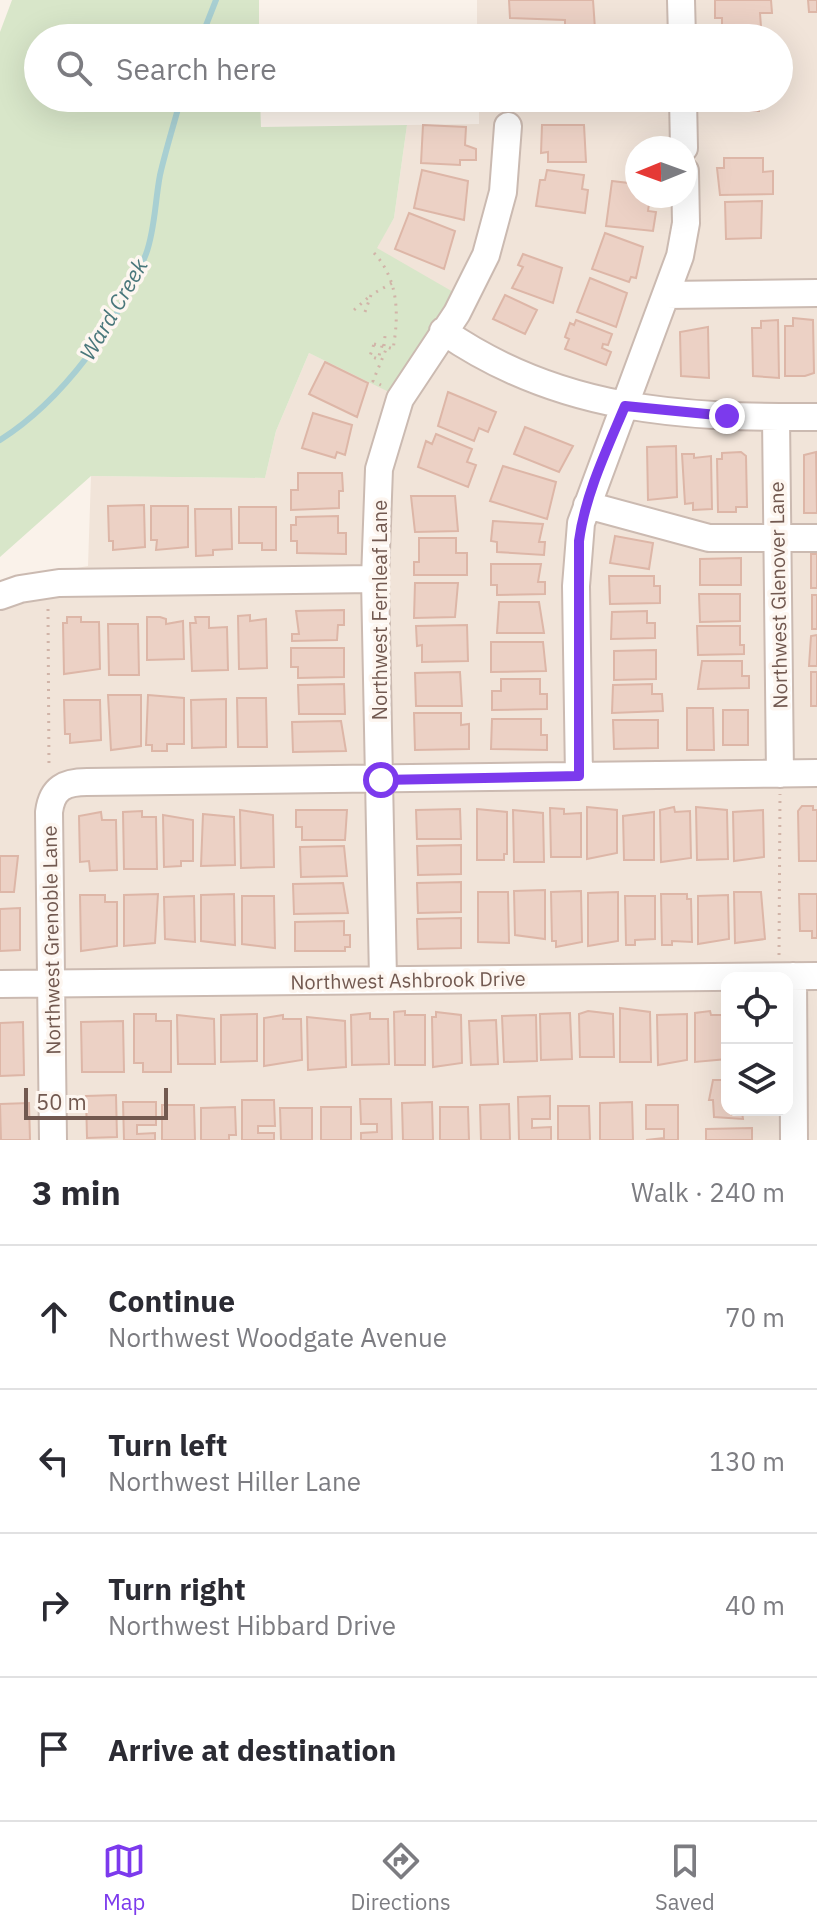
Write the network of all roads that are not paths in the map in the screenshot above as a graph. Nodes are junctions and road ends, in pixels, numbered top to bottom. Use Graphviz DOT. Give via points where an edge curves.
graph roads {
  1 [pos="681,0"];
  2 [pos="682,24"];
  3 [pos="683,112"];
  4 [pos="508,126"];
  5 [pos="684,136"];
  6 [pos="684,208"];
  7 [pos="817,293"];
  8 [pos="666,295"];
  9 [pos="443,331"];
  10 [pos="625,406"];
  11 [pos="776,417"];
  12 [pos="817,417"];
  13 [pos="587,505"];
  14 [pos="817,538"];
  15 [pos="777,539"];
  16 [pos="375,579"];
  17 [pos="0,596"];
  18 [pos="817,773"];
  19 [pos="780,774"];
  20 [pos="579,776"];
  21 [pos="381,780"];
  22 [pos="796,970"];
  23 [pos="383,979"];
  24 [pos="0,984"];
  25 [pos="52,984"];
  26 [pos="53,1140"];
  27 [pos="794,1140"];
  1 -- 2 [label="street"];
  3 -- 5 [label="street"];
  4 -- 9 [label="street, Northwest Fernleaf Lane" via="503,192 493,234 467,296"];
  6 -- 8 [label="street" via="684,239"];
  7 -- 8 [label="street"];
  8 -- 10 [label="street"];
  9 -- 10 [label="street" via="526,379"];
  9 -- 16 [label="street, Northwest Fernleaf Lane" via="400,399 385,443 376,505"];
  10 -- 11 [label="street"];
  10 -- 13 [label="street"];
  11 -- 12 [label="street"];
  11 -- 15 [label="street, Northwest Glenover Lane"];
  13 -- 15 [label="street" via="709,538"];
  13 -- 20 [label="street" via="576,586"];
  14 -- 15 [label="street"];
  15 -- 19 [label="street, Northwest Glenover Lane"];
  16 -- 17 [label="street" via="47,585"];
  16 -- 21 [label="street, Northwest Fernleaf Lane"];
  18 -- 19 [label="street"];
  19 -- 20 [label="street"];
  20 -- 21 [label="street"];
  21 -- 23 [label="street, Northwest Fernleaf Lane"];
  21 -- 25 [label="street, Northwest Grenoble Lane" via="74,782 57,790 49,812"];
  22 -- 23 [label="street, Northwest Ashbrook Drive"];
  22 -- 27 [label="street"];
  23 -- 25 [label="street, Northwest Ashbrook Drive"];
  24 -- 25 [label="street, Northwest Ashbrook Drive"];
  25 -- 26 [label="street, Northwest Grenoble Lane"];
}
